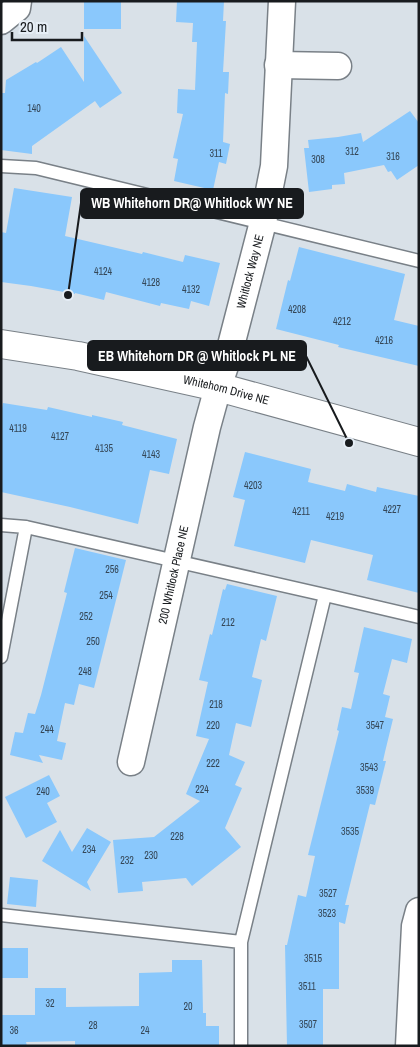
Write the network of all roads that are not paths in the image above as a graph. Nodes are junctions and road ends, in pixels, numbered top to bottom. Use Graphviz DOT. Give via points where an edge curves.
graph roads {
  1 [pos="18,1"];
  2 [pos="282,1"];
  3 [pos="1,21"];
  4 [pos="278,65"];
  5 [pos="338,66"];
  6 [pos="1,166"];
  7 [pos="263,222"];
  8 [pos="419,260"];
  9 [pos="1,344"];
  10 [pos="218,387"];
  11 [pos="419,442"];
  12 [pos="1,524"];
  13 [pos="26,527"];
  14 [pos="177,560"];
  15 [pos="325,595"];
  16 [pos="419,617"];
  17 [pos="1,657"];
  18 [pos="131,762"];
  19 [pos="419,911"];
  20 [pos="1,915"];
  21 [pos="241,942"];
  22 [pos="241,1046"];
  23 [pos="409,1046"];
  1 -- 3 [label="street" via="17,8"];
  2 -- 4 [label="street, Whitlock Way NE"];
  4 -- 5 [label="street"];
  4 -- 7 [label="street, Whitlock Way NE" via="274,166"];
  6 -- 7 [label="lane" via="36,168"];
  7 -- 8 [label="lane"];
  7 -- 10 [label="street, Whitlock Way NE"];
  9 -- 10 [label="street, Whitehorn Drive NE" via="78,356"];
  10 -- 11 [label="street, Whitehorn Drive NE"];
  10 -- 14 [label="street, 200 Whitlock Place NE"];
  12 -- 13 [label="lane"];
  13 -- 14 [label="lane"];
  13 -- 17 [label="lane"];
  14 -- 15 [label="lane"];
  14 -- 18 [label="street, 200 Whitlock Place NE"];
  15 -- 16 [label="lane"];
  15 -- 21 [label="lane"];
  19 -- 23 [label="street" via="415,926"];
  20 -- 21 [label="lane"];
  21 -- 22 [label="lane"];
}
